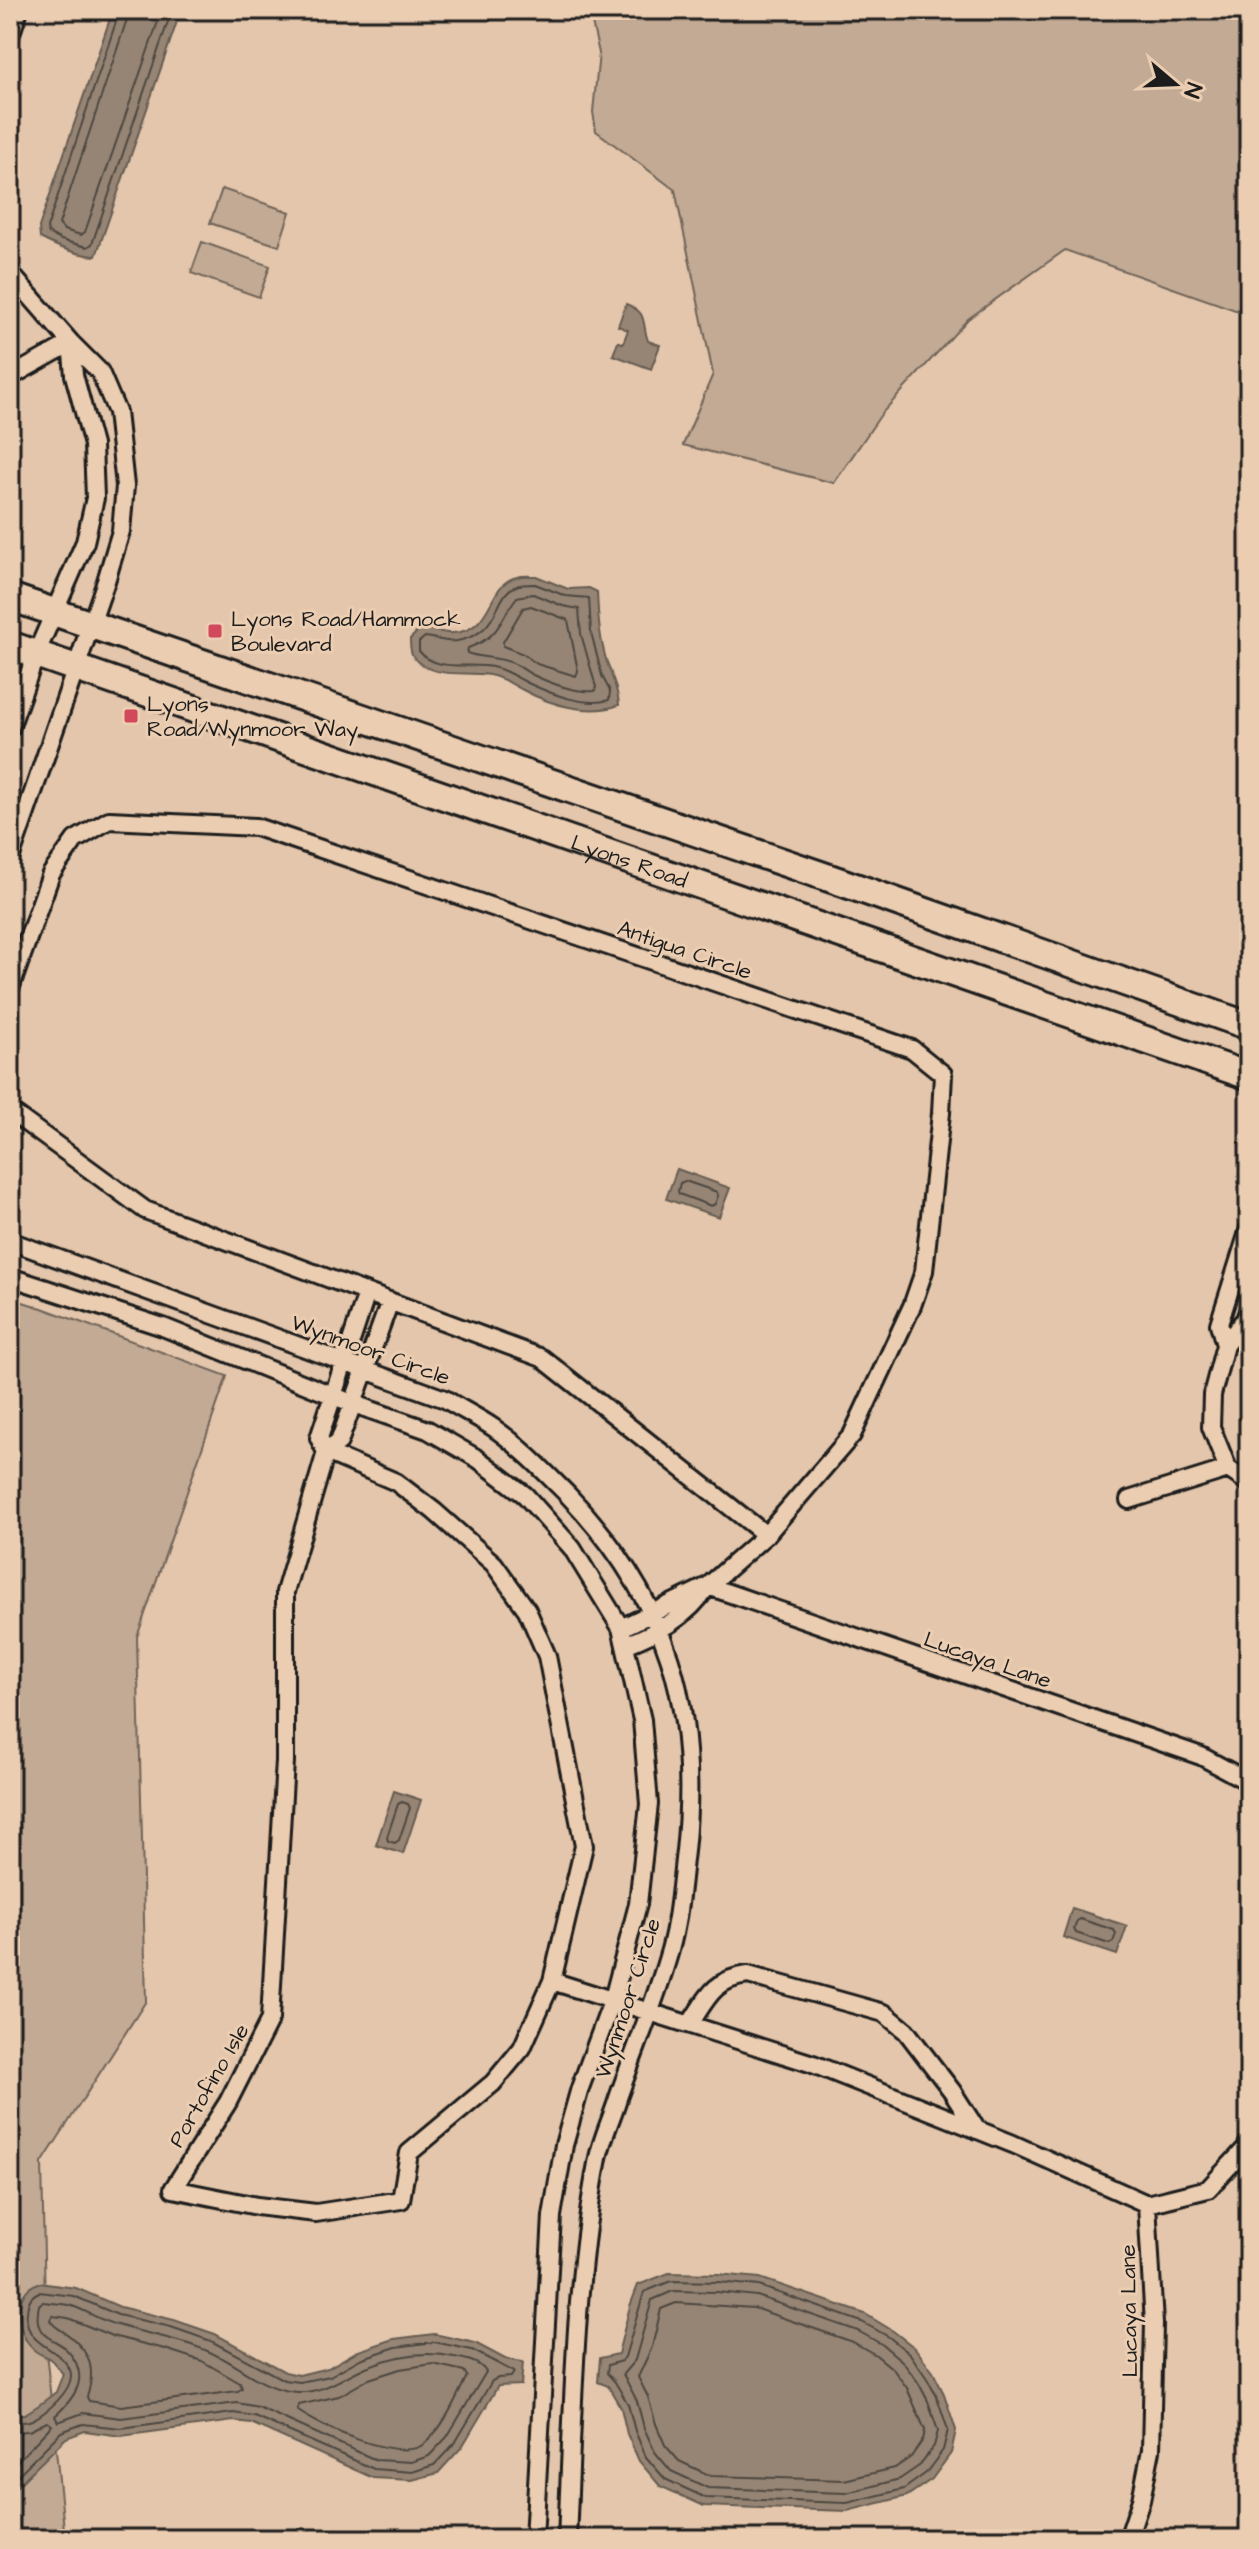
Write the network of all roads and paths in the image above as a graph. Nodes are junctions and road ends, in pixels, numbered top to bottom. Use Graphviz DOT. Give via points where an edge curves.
graph roads {
  1 [pos="19,10"];
  2 [pos="10,36"];
  3 [pos="10,273"];
  4 [pos="71,343"];
  5 [pos="10,377"];
  6 [pos="10,597"];
  7 [pos="55,613"];
  8 [pos="90,623"];
  9 [pos="10,645"];
  10 [pos="36,654"];
  11 [pos="76,669"];
  12 [pos="10,728"];
  13 [pos="10,859"];
  14 [pos="10,989"];
  15 [pos="1249,1026"];
  16 [pos="1249,1076"];
  17 [pos="10,1111"];
  18 [pos="1249,1229"];
  19 [pos="10,1241"];
  20 [pos="10,1277"];
  21 [pos="367,1293"];
  22 [pos="390,1301"];
  23 [pos="1249,1309"];
  24 [pos="1225,1345"];
  25 [pos="343,1363"];
  26 [pos="365,1370"];
  27 [pos="332,1394"];
  28 [pos="354,1404"];
  29 [pos="326,1452"];
  30 [pos="1228,1469"];
  31 [pos="1249,1483"];
  32 [pos="1129,1500"];
  33 [pos="766,1535"];
  34 [pos="708,1586"];
  35 [pos="654,1614"];
  36 [pos="660,1631"];
  37 [pos="623,1636"];
  38 [pos="1249,1782"];
  39 [pos="552,1981"];
  40 [pos="613,1999"];
  41 [pos="649,2011"];
  42 [pos="690,2024"];
  43 [pos="977,2130"];
  44 [pos="1249,2142"];
  45 [pos="1147,2204"];
  46 [pos="534,2539"];
  47 [pos="567,2539"];
  48 [pos="1128,2539"];
  1 -- 2 [label="street"];
  3 -- 4 [label="street"];
  4 -- 5 [label="street"];
  4 -- 7 [label="street" via="93,445 95,498 85,542"];
  4 -- 8 [label="street" via="100,372 117,412 125,486 121,531"];
  6 -- 7 [label="main road"];
  7 -- 8 [label="main road"];
  7 -- 10 [label="street"];
  8 -- 11 [label="street"];
  8 -- 15 [label="main road"];
  9 -- 10 [label="main road, Lyons Road"];
  10 -- 11 [label="main road, Lyons Road"];
  10 -- 12 [label="street"];
  11 -- 13 [label="street"];
  11 -- 16 [label="main road, Lyons Road"];
  14 -- 33 [label="street, Antigua Circle" via="51,874 75,840 109,820 256,827 912,1049 943,1074 924,1271 852,1435"];
  17 -- 21 [label="street" via="145,1210"];
  18 -- 24 [label="street" via="1219,1324"];
  19 -- 25 [label="street, Wynmoor Circle"];
  20 -- 27 [label="street, Wynmoor Circle" via="163,1327"];
  21 -- 22 [label="street"];
  21 -- 25 [label="street"];
  22 -- 26 [label="street"];
  22 -- 33 [label="street" via="542,1358"];
  23 -- 24 [label="street"];
  24 -- 30 [label="street" via="1212,1395 1211,1427"];
  25 -- 26 [label="street, Wynmoor Circle"];
  25 -- 27 [label="street"];
  26 -- 28 [label="street"];
  26 -- 35 [label="street, Wynmoor Circle" via="445,1399 495,1429 531,1459 597,1526"];
  27 -- 28 [label="street, Wynmoor Circle"];
  27 -- 29 [label="street, Portofino Isle" via="319,1438"];
  28 -- 29 [label="street, Portofino Isle" via="339,1442"];
  28 -- 37 [label="street, Wynmoor Circle" via="428,1430 525,1495 572,1548"];
  29 -- 39 [label="street, Portofino Isle" via="396,1482 494,1564 527,1610 547,1656 584,1846"];
  29 -- 39 [label="street, Portofino Isle" via="285,1592 285,1761 270,2019 228,2102 173,2189 316,2213 401,2200 409,2153 493,2083 522,2048"];
  30 -- 31 [label="street"];
  30 -- 32 [label="street"];
  33 -- 34 [label="street, Antigua Circle"];
  34 -- 35 [label="street, Antigua Circle"];
  34 -- 36 [label="street, Antigua Circle" via="696,1604"];
  34 -- 38 [label="street, Lucaya Lane" via="1201,1756"];
  35 -- 36 [label="street, Wynmoor Circle"];
  35 -- 37 [label="street, Antigua Circle"];
  36 -- 37 [label="street, Antigua Circle"];
  36 -- 41 [label="street, Wynmoor Circle" via="675,1672 689,1754 687,1829 670,1949"];
  37 -- 40 [label="street, Wynmoor Circle" via="642,1720 649,1804 638,1904"];
  39 -- 40 [label="street"];
  40 -- 41 [label="street"];
  40 -- 46 [label="street, Wynmoor Circle" via="580,2088 552,2216"];
  41 -- 42 [label="street"];
  41 -- 47 [label="street, Wynmoor Circle" via="599,2153 587,2224"];
  42 -- 43 [label="street" via="813,2064"];
  42 -- 43 [label="street" via="717,1985 748,1975 884,2013 906,2031"];
  43 -- 45 [label="street"];
  44 -- 45 [label="street" via="1208,2189"];
  45 -- 48 [label="street, Lucaya Lane" via="1154,2324 1151,2450"];
}
